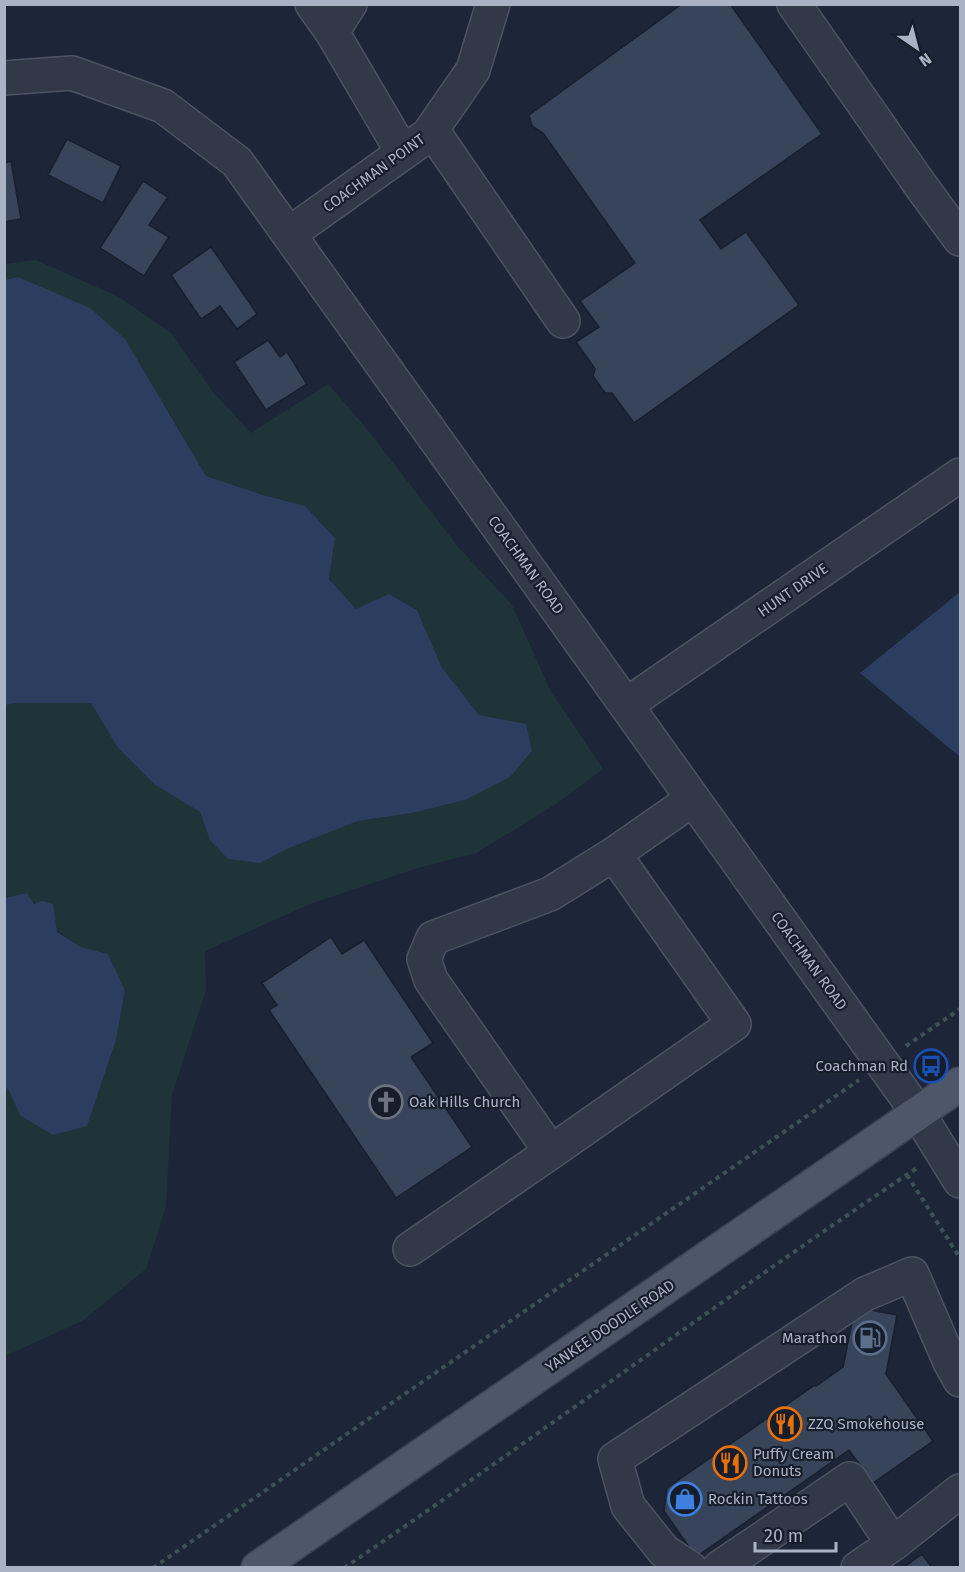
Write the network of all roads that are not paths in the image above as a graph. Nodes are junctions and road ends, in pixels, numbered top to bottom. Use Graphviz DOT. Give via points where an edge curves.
graph roads {
  1 [pos="312,4"];
  2 [pos="350,4"];
  3 [pos="493,4"];
  4 [pos="794,4"];
  5 [pos="332,32"];
  6 [pos="4,78"];
  7 [pos="432,130"];
  8 [pos="403,153"];
  9 [pos="289,234"];
  10 [pos="960,238"];
  11 [pos="563,321"];
  12 [pos="960,475"];
  13 [pos="626,705"];
  14 [pos="693,799"];
  15 [pos="614,854"];
  16 [pos="960,1084"];
  17 [pos="918,1113"];
  18 [pos="551,1152"];
  19 [pos="960,1181"];
  20 [pos="410,1249"];
  21 [pos="960,1380"];
  22 [pos="960,1491"];
  23 [pos="893,1544"];
  24 [pos="258,1568"];
  25 [pos="690,1568"];
  26 [pos="719,1568"];
  27 [pos="858,1568"];
  1 -- 5 [label="street"];
  2 -- 5 [label="street"];
  3 -- 7 [label="street, COACHMAN POINT" via="473,70"];
  4 -- 10 [label="street"];
  5 -- 8 [label="street"];
  6 -- 9 [label="street, COACHMAN ROAD" via="72,73 163,106 237,162"];
  7 -- 8 [label="street, COACHMAN POINT"];
  7 -- 11 [label="street"];
  8 -- 9 [label="street, COACHMAN POINT"];
  9 -- 13 [label="street, COACHMAN ROAD"];
  12 -- 13 [label="street, HUNT DRIVE"];
  13 -- 14 [label="street, COACHMAN ROAD"];
  14 -- 15 [label="street"];
  14 -- 17 [label="street, COACHMAN ROAD"];
  15 -- 18 [label="street" via="734,1024"];
  15 -- 18 [label="street" via="550,894 433,938 424,959 431,980"];
  16 -- 17 [label="main road, YANKEE DOODLE ROAD"];
  17 -- 19 [label="street, COACHMAN ROAD"];
  17 -- 24 [label="main road, YANKEE DOODLE ROAD"];
  18 -- 20 [label="street"];
  21 -- 25 [label="street" via="912,1274 865,1294 615,1459 628,1506 664,1551"];
  22 -- 23 [label="street"];
  23 -- 26 [label="street" via="850,1479"];
  23 -- 27 [label="street"];
}
